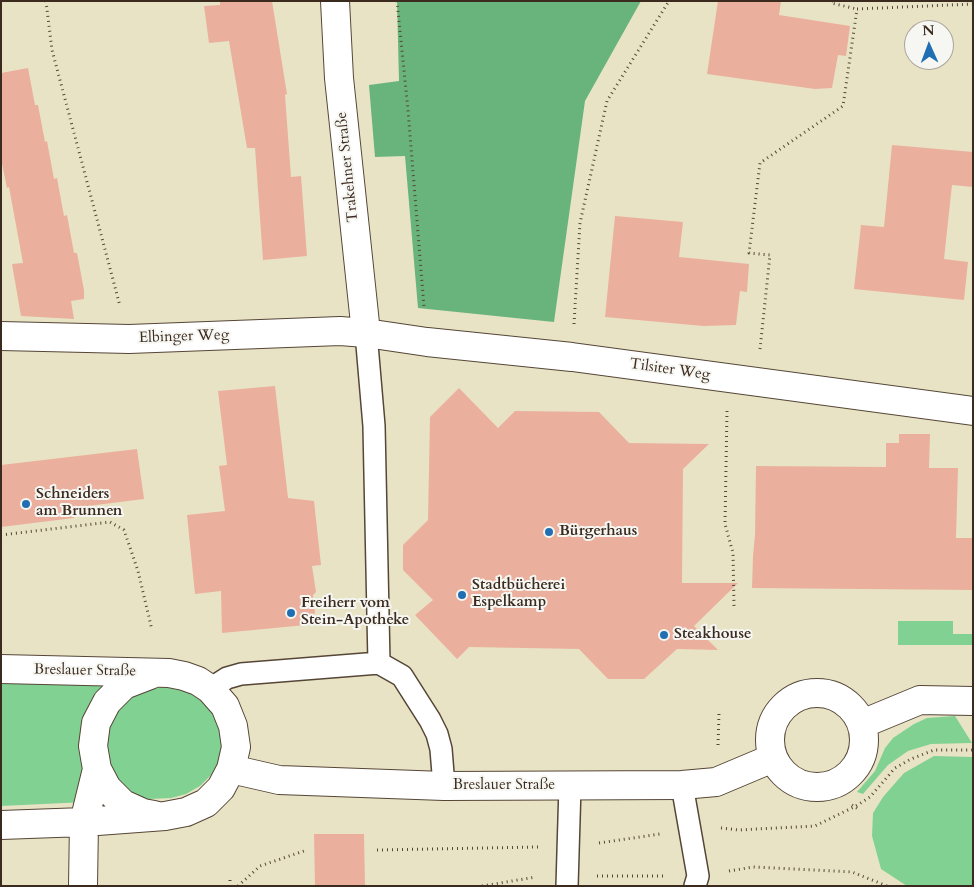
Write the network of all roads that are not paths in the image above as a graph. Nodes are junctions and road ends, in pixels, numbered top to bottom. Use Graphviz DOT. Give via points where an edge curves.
graph roads {
  1 [pos="335,1"];
  2 [pos="366,333"];
  3 [pos="1,336"];
  4 [pos="973,411"];
  5 [pos="379,663"];
  6 [pos="1,669"];
  7 [pos="169,673"];
  8 [pos="210,690"];
  9 [pos="973,701"];
  10 [pos="862,724"];
  11 [pos="773,758"];
  12 [pos="97,769"];
  13 [pos="232,769"];
  14 [pos="682,785"];
  15 [pos="444,786"];
  16 [pos="570,786"];
  17 [pos="165,816"];
  18 [pos="84,822"];
  19 [pos="1,825"];
  20 [pos="83,886"];
  21 [pos="568,886"];
  22 [pos="694,886"];
  1 -- 2 [label="street, Trakehner Straße" via="339,78"];
  2 -- 3 [label="street, Elbinger Weg" via="340,331 129,339"];
  2 -- 4 [label="street, Tilsiter Weg"];
  2 -- 5 [label="lane" via="374,426"];
  5 -- 8 [label="lane" via="241,674 227,678"];
  5 -- 15 [label="lane" via="402,676 430,720 441,748"];
  6 -- 7 [label="street, Breslauer Straße"];
  7 -- 8 [label="street, Breslauer Straße" via="198,681"];
  7 -- 12 [label="street, Breslauer Straße" via="145,676 124,686 107,702 96,723 93,746"];
  8 -- 13 [label="street, Breslauer Straße" via="225,706 234,726 236,747"];
  9 -- 10 [label="street" via="920,700"];
  10 -- 11 [label="street" via="865,740 862,756 854,770 827,786 811,787 795,782 782,772"];
  10 -- 11 [label="street" via="854,710 829,694 800,696 777,715 771,729"];
  11 -- 14 [label="street, Breslauer Straße" via="716,782"];
  12 -- 17 [label="street, Breslauer Straße" via="107,788 123,804 143,813"];
  12 -- 18 [label="street, Breslauer Straße"];
  13 -- 15 [label="street, Breslauer Straße" via="279,780"];
  13 -- 17 [label="street, Breslauer Straße" via="221,788 206,803 186,812"];
  14 -- 16 [label="street, Breslauer Straße"];
  14 -- 22 [label="lane" via="698,876"];
  15 -- 16 [label="street, Breslauer Straße"];
  16 -- 21 [label="lane"];
  17 -- 18 [label="street, Breslauer Straße"];
  18 -- 19 [label="street, Breslauer Straße"];
  18 -- 20 [label="street"];
}
